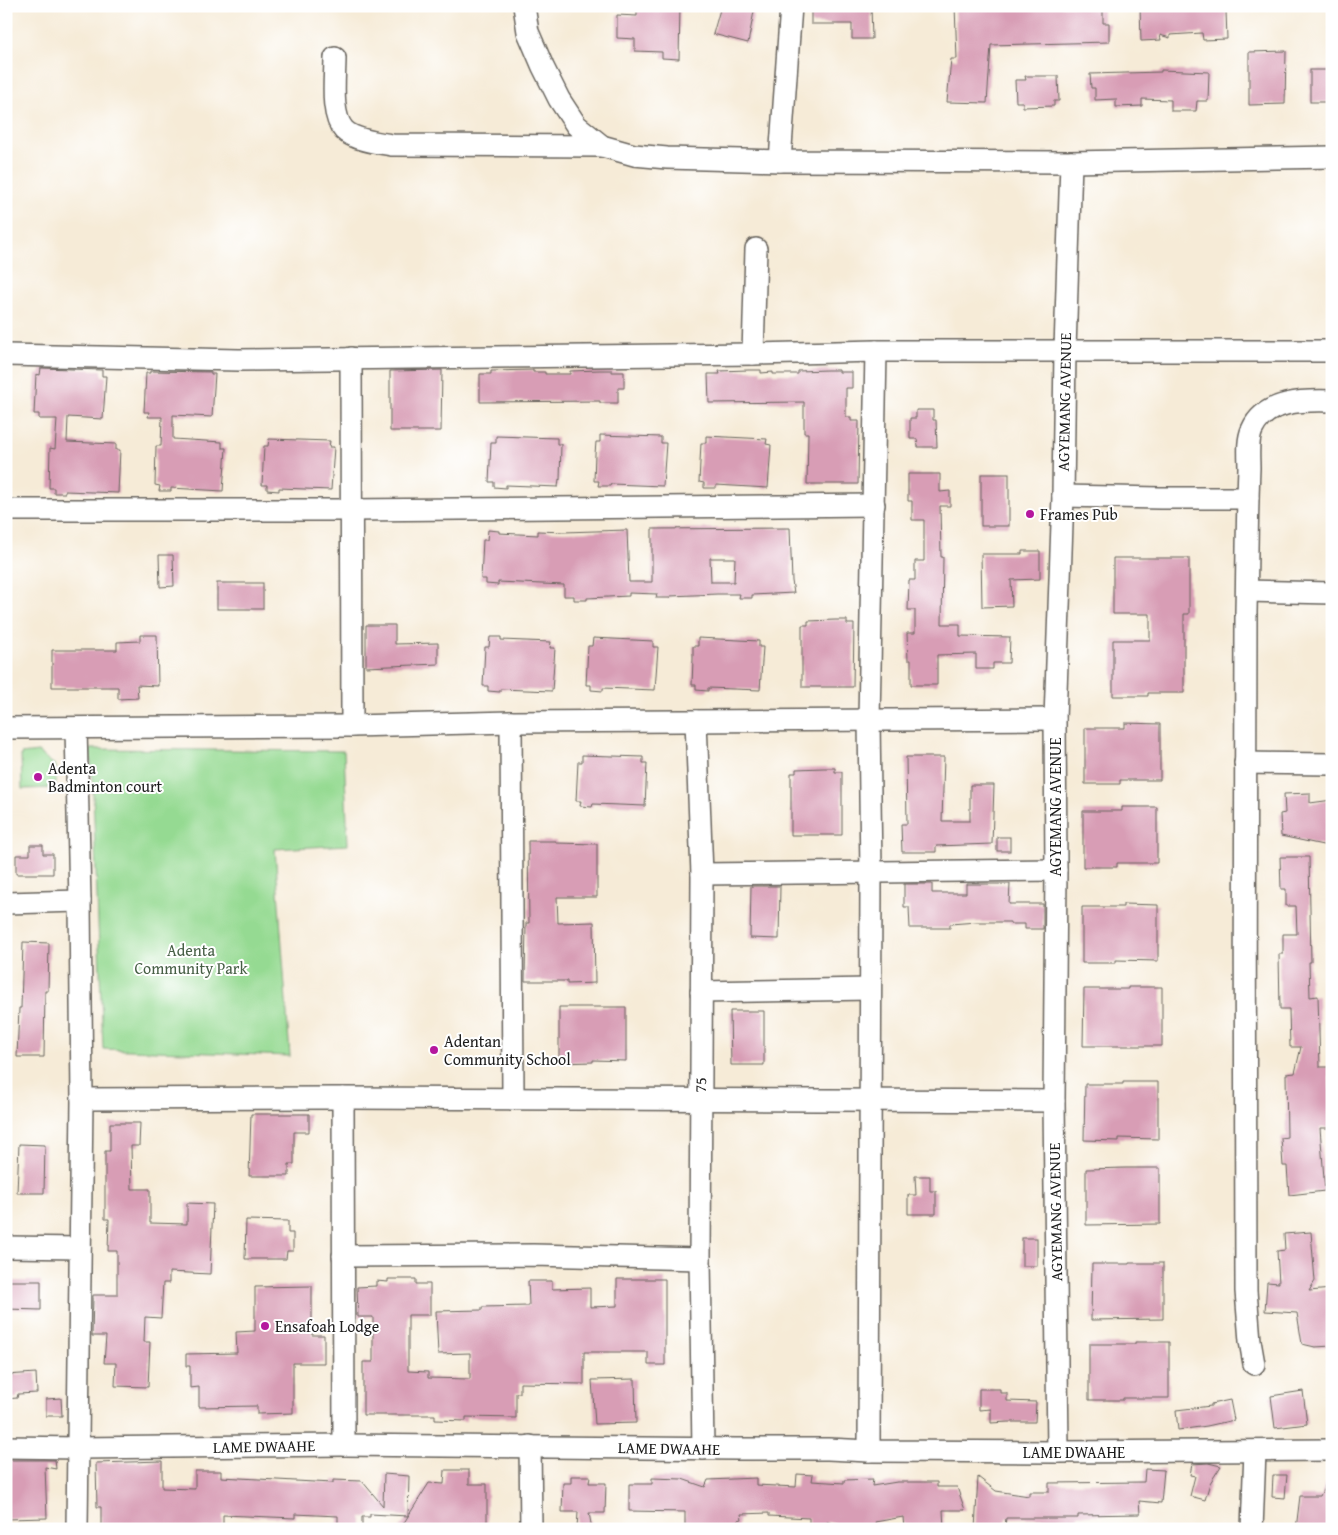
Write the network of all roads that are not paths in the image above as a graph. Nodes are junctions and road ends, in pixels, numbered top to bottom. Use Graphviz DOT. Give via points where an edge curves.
graph roads {
  1 [pos="524,6"];
  2 [pos="791,6"];
  3 [pos="335,58"];
  4 [pos="602,146"];
  5 [pos="1332,156"];
  6 [pos="780,161"];
  7 [pos="1071,162"];
  8 [pos="756,249"];
  9 [pos="1064,350"];
  10 [pos="876,351"];
  11 [pos="1326,351"];
  12 [pos="753,354"];
  13 [pos="6,355"];
  14 [pos="351,358"];
  15 [pos="1332,401"];
  16 [pos="1063,496"];
  17 [pos="1248,498"];
  18 [pos="874,505"];
  19 [pos="6,510"];
  20 [pos="351,510"];
  21 [pos="1247,591"];
  22 [pos="1332,593"];
  23 [pos="1055,719"];
  24 [pos="868,720"];
  25 [pos="696,721"];
  26 [pos="511,722"];
  27 [pos="352,726"];
  28 [pos="6,728"];
  29 [pos="76,728"];
  30 [pos="1245,763"];
  31 [pos="1332,764"];
  32 [pos="1056,870"];
  33 [pos="871,872"];
  34 [pos="702,874"];
  35 [pos="80,902"];
  36 [pos="6,903"];
  37 [pos="870,989"];
  38 [pos="701,992"];
  39 [pos="343,1098"];
  40 [pos="82,1099"];
  41 [pos="513,1099"];
  42 [pos="700,1100"];
  43 [pos="869,1100"];
  44 [pos="1054,1101"];
  45 [pos="6,1247"];
  46 [pos="80,1248"];
  47 [pos="343,1256"];
  48 [pos="700,1258"];
  49 [pos="1254,1364"];
  50 [pos="344,1445"];
  51 [pos="530,1446"];
  52 [pos="6,1447"];
  53 [pos="78,1448"];
  54 [pos="703,1449"];
  55 [pos="1332,1450"];
  56 [pos="868,1451"];
  57 [pos="1255,1451"];
  58 [pos="1058,1452"];
  59 [pos="76,1529"];
  60 [pos="531,1529"];
  61 [pos="1252,1529"];
  1 -- 4 [label="street" via="528,32 559,99 576,125"];
  2 -- 6 [label="street"];
  3 -- 4 [label="street" via="335,112 344,130 363,140 392,145"];
  4 -- 6 [label="street" via="634,155 667,158"];
  5 -- 7 [label="street"];
  6 -- 7 [label="street"];
  7 -- 9 [label="street, AGYEMANG AVENUE"];
  8 -- 12 [label="street"];
  9 -- 10 [label="street"];
  9 -- 11 [label="street"];
  9 -- 16 [label="street, AGYEMANG AVENUE"];
  10 -- 12 [label="street"];
  10 -- 18 [label="street"];
  12 -- 14 [label="street"];
  13 -- 14 [label="street" via="239,360"];
  14 -- 20 [label="street"];
  15 -- 17 [label="street" via="1285,404 1258,420 1251,432"];
  16 -- 17 [label="street"];
  16 -- 23 [label="street, AGYEMANG AVENUE"];
  17 -- 21 [label="street"];
  18 -- 20 [label="street"];
  18 -- 24 [label="street"];
  19 -- 20 [label="street"];
  20 -- 27 [label="street"];
  21 -- 22 [label="street"];
  21 -- 30 [label="street"];
  23 -- 24 [label="street"];
  23 -- 32 [label="street, AGYEMANG AVENUE"];
  24 -- 25 [label="street"];
  24 -- 33 [label="street"];
  25 -- 26 [label="street"];
  25 -- 34 [label="street, 75"];
  26 -- 27 [label="street"];
  26 -- 41 [label="street"];
  27 -- 29 [label="street"];
  28 -- 29 [label="street"];
  29 -- 35 [label="street"];
  30 -- 31 [label="street"];
  30 -- 49 [label="street" via="1246,1291"];
  32 -- 33 [label="street"];
  32 -- 44 [label="street, AGYEMANG AVENUE"];
  33 -- 34 [label="street"];
  33 -- 37 [label="street"];
  34 -- 38 [label="street, 75"];
  35 -- 36 [label="street"];
  35 -- 40 [label="street"];
  37 -- 38 [label="street"];
  37 -- 43 [label="street"];
  38 -- 42 [label="street, 75"];
  39 -- 40 [label="street"];
  39 -- 41 [label="street"];
  39 -- 47 [label="street"];
  40 -- 46 [label="street"];
  41 -- 42 [label="street"];
  42 -- 43 [label="street"];
  42 -- 48 [label="street, 75"];
  43 -- 44 [label="street"];
  43 -- 56 [label="street"];
  44 -- 58 [label="street, AGYEMANG AVENUE"];
  45 -- 46 [label="street"];
  46 -- 53 [label="street"];
  47 -- 48 [label="street"];
  47 -- 50 [label="street"];
  48 -- 54 [label="street, 75"];
  50 -- 51 [label="street, LAME DWAAHE"];
  50 -- 53 [label="street, LAME DWAAHE"];
  51 -- 54 [label="street, LAME DWAAHE"];
  51 -- 60 [label="street"];
  52 -- 53 [label="street, LAME DWAAHE"];
  53 -- 59 [label="street"];
  54 -- 56 [label="street, LAME DWAAHE"];
  55 -- 57 [label="street, LAME DWAAHE"];
  56 -- 58 [label="street, LAME DWAAHE"];
  57 -- 58 [label="street, LAME DWAAHE"];
  57 -- 61 [label="street"];
}
